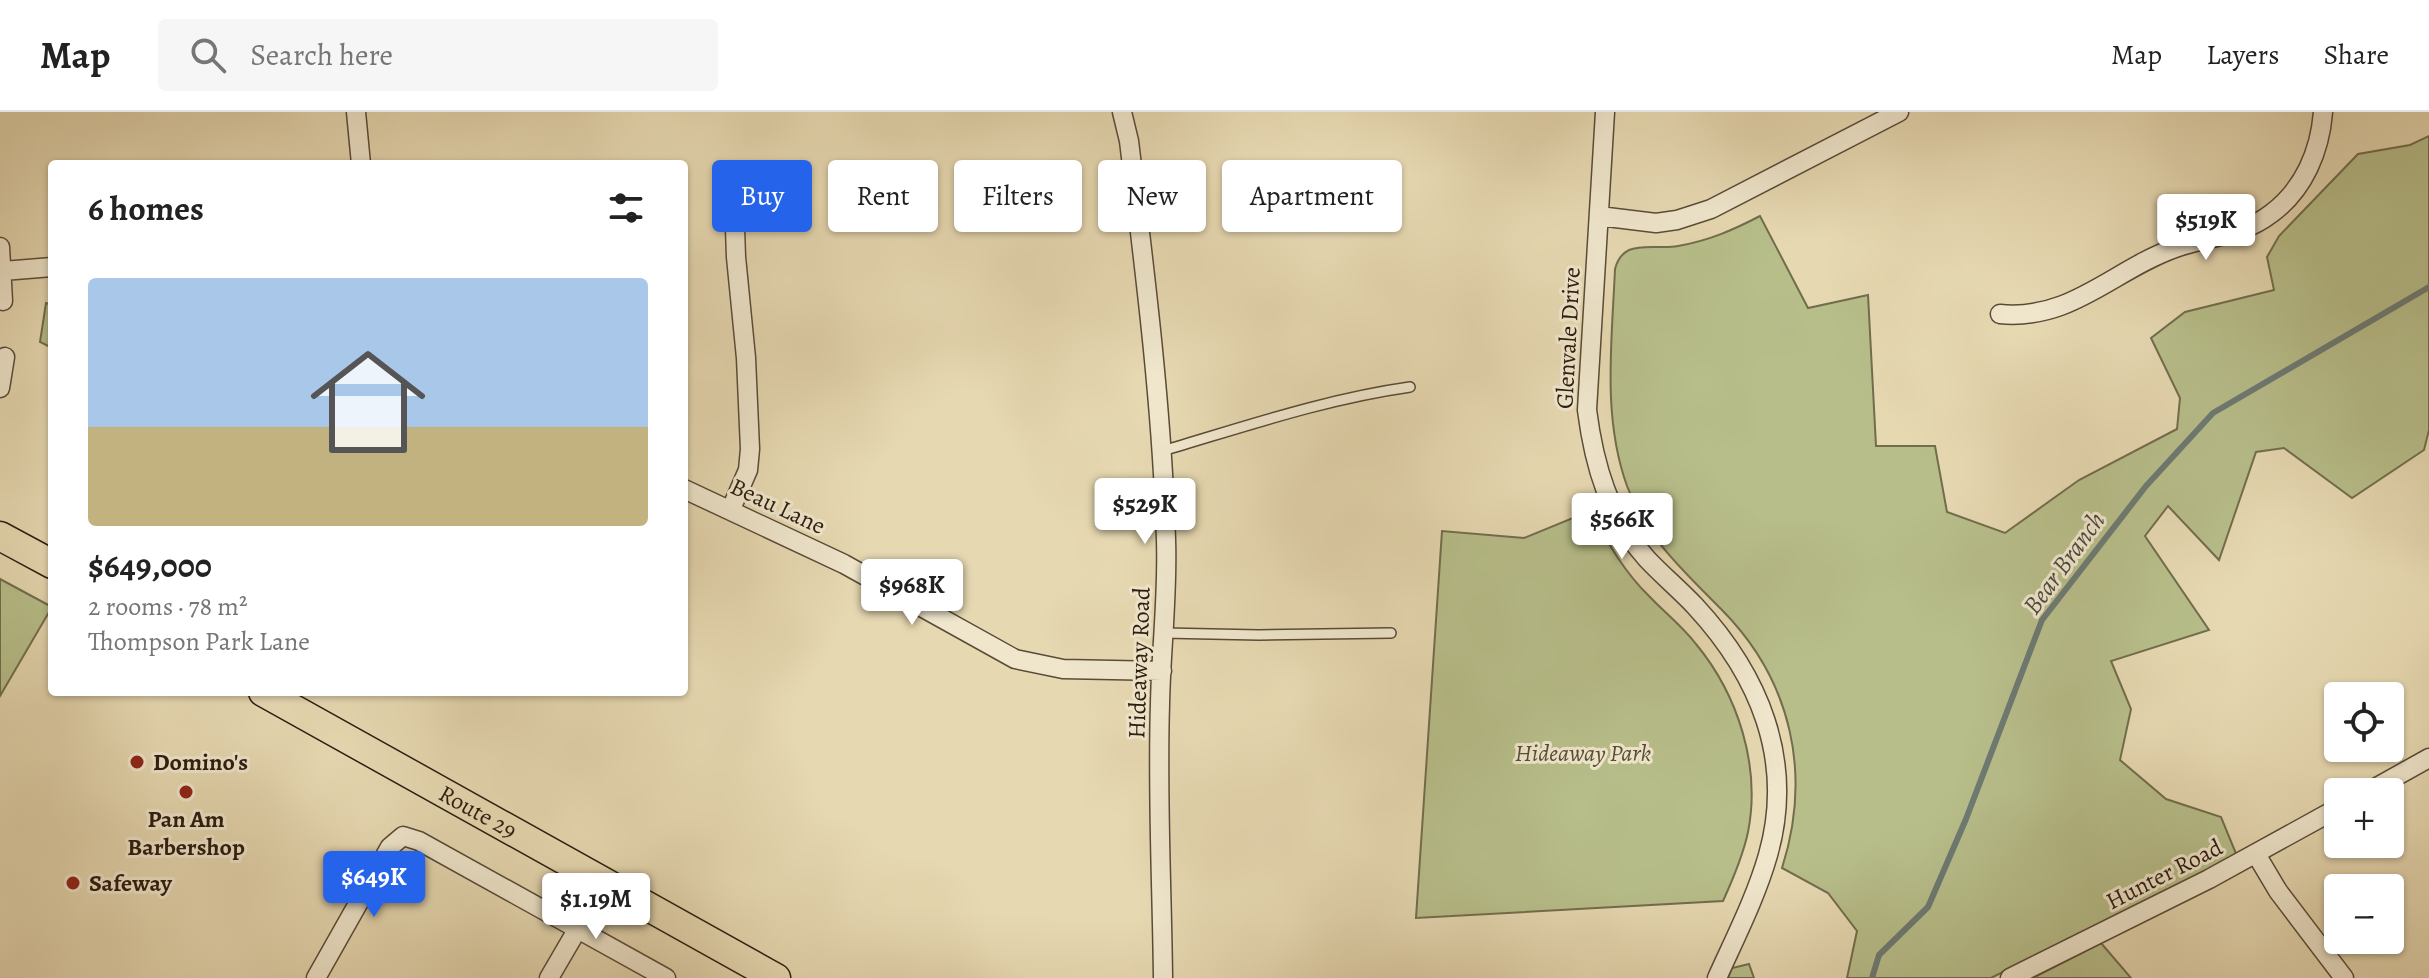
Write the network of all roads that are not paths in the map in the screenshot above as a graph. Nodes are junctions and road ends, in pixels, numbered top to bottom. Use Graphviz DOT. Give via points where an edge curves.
graph roads {
  1 [pos="356,112"];
  2 [pos="1122,112"];
  3 [pos="1605,112"];
  4 [pos="1899,112"];
  5 [pos="2323,112"];
  6 [pos="361,160"];
  7 [pos="1599,216"];
  8 [pos="735,232"];
  9 [pos="0,247"];
  10 [pos="48,267"];
  11 [pos="3,271"];
  12 [pos="3,301"];
  13 [pos="2000,314"];
  14 [pos="1410,387"];
  15 [pos="1162,451"];
  16 [pos="688,491"];
  17 [pos="731,509"];
  18 [pos="0,536"];
  19 [pos="48,562"];
  20 [pos="1164,633"];
  21 [pos="1391,633"];
  22 [pos="1162,671"];
  23 [pos="270,696"];
  24 [pos="2429,758"];
  25 [pos="2393,778"];
  26 [pos="2324,816"];
  27 [pos="2256,854"];
  28 [pos="605,882"];
  29 [pos="578,930"];
  30 [pos="316,978"];
  31 [pos="549,978"];
  32 [pos="666,978"];
  33 [pos="776,978"];
  34 [pos="1163,978"];
  35 [pos="1717,978"];
  36 [pos="2010,978"];
  37 [pos="2344,978"];
  1 -- 6 [label="street"];
  2 -- 15 [label="street, Hideaway Road"];
  3 -- 7 [label="street, Glenvale Drive"];
  4 -- 7 [label="street" via="1711,209 1656,223"];
  5 -- 13 [label="street" via="2318,145 2305,175 2290,196 2253,227 2172,249 2058,308 2021,316"];
  7 -- 35 [label="street, Glenvale Drive" via="1587,410 1600,476 1632,541 1713,626 1746,671 1774,754 1776,810 1769,853"];
  8 -- 17 [label="street" via="750,449 748,470"];
  9 -- 11 [label="street"];
  10 -- 11 [label="street"];
  11 -- 12 [label="street"];
  14 -- 15 [label="lane" via="1310,408"];
  15 -- 20 [label="street, Hideaway Road"];
  16 -- 17 [label="street, Beau Lane"];
  17 -- 22 [label="street, Beau Lane" via="844,564 1015,659 1063,669"];
  18 -- 19 [label="main road"];
  20 -- 21 [label="lane"];
  20 -- 22 [label="street, Hideaway Road"];
  22 -- 34 [label="street, Hideaway Road"];
  23 -- 28 [label="main road, Route 29"];
  24 -- 25 [label="street"];
  26 -- 27 [label="street, Hunter Road"];
  27 -- 36 [label="street, Hunter Road"];
  27 -- 37 [label="street"];
  28 -- 29 [label="street"];
  28 -- 33 [label="main road, Route 29"];
  29 -- 30 [label="street" via="403,836 390,847"];
  29 -- 31 [label="street"];
  29 -- 32 [label="street"];
}
